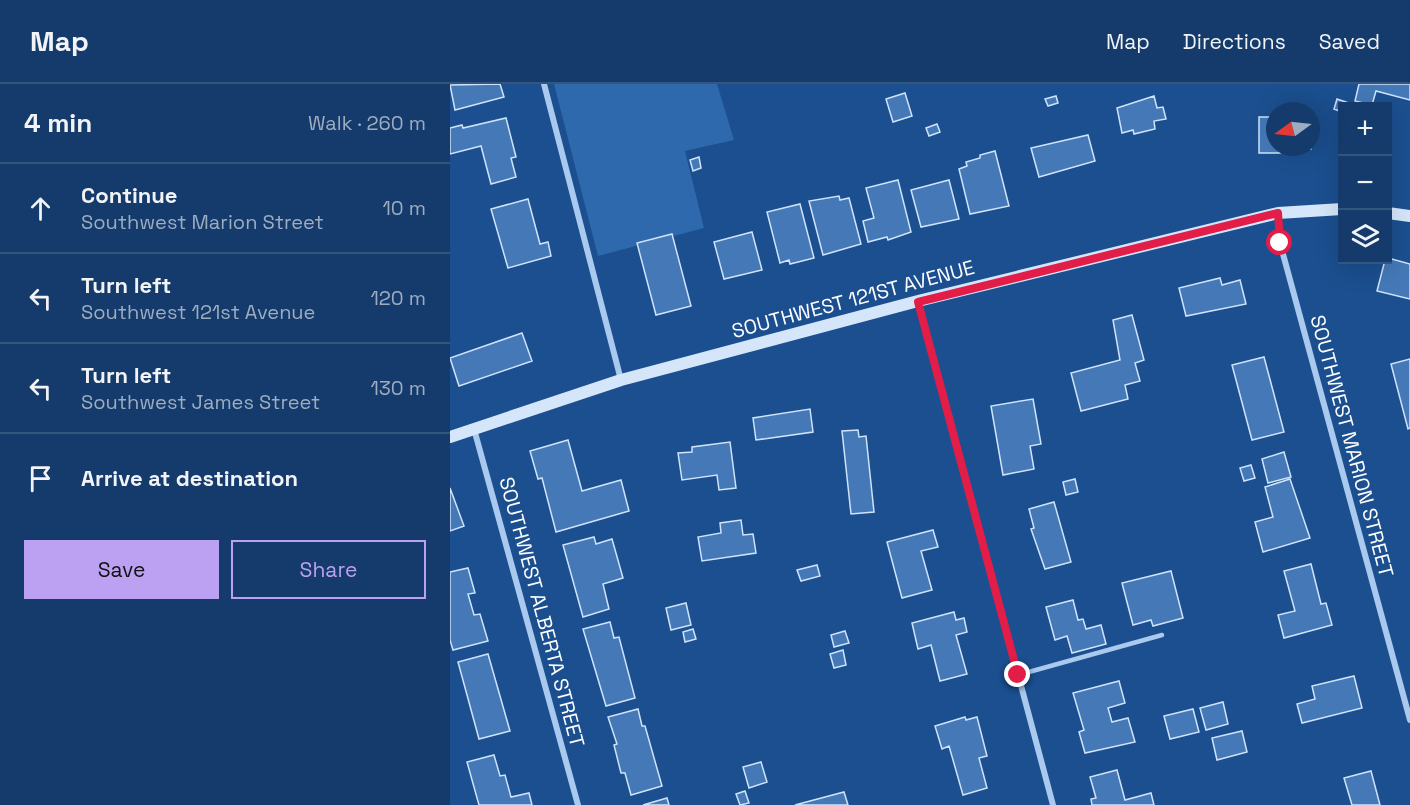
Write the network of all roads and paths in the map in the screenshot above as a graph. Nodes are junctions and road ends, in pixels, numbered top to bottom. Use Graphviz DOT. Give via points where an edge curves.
graph roads {
  1 [pos="544,84"];
  2 [pos="1338,209"];
  3 [pos="1278,213"];
  4 [pos="1392,214"];
  5 [pos="1410,216"];
  6 [pos="918,302"];
  7 [pos="621,380"];
  8 [pos="474,429"];
  9 [pos="450,437"];
  10 [pos="1162,635"];
  11 [pos="1018,675"];
  12 [pos="1410,720"];
  13 [pos="578,805"];
  14 [pos="1053,805"];
  1 -- 7 [label="street"];
  2 -- 3 [label="main road, SOUTHWEST 121ST AVENUE"];
  3 -- 6 [label="main road, SOUTHWEST 121ST AVENUE"];
  3 -- 12 [label="street, SOUTHWEST MARION STREET" via="1280,243"];
  4 -- 5 [label="main road"];
  6 -- 7 [label="main road, SOUTHWEST 121ST AVENUE"];
  6 -- 11 [label="street"];
  7 -- 8 [label="main road, SOUTHWEST 121ST AVENUE"];
  8 -- 9 [label="main road, SOUTHWEST 121ST AVENUE"];
  8 -- 13 [label="street, SOUTHWEST ALBERTA STREET"];
  10 -- 11 [label="lane"];
  11 -- 14 [label="street"];
}
